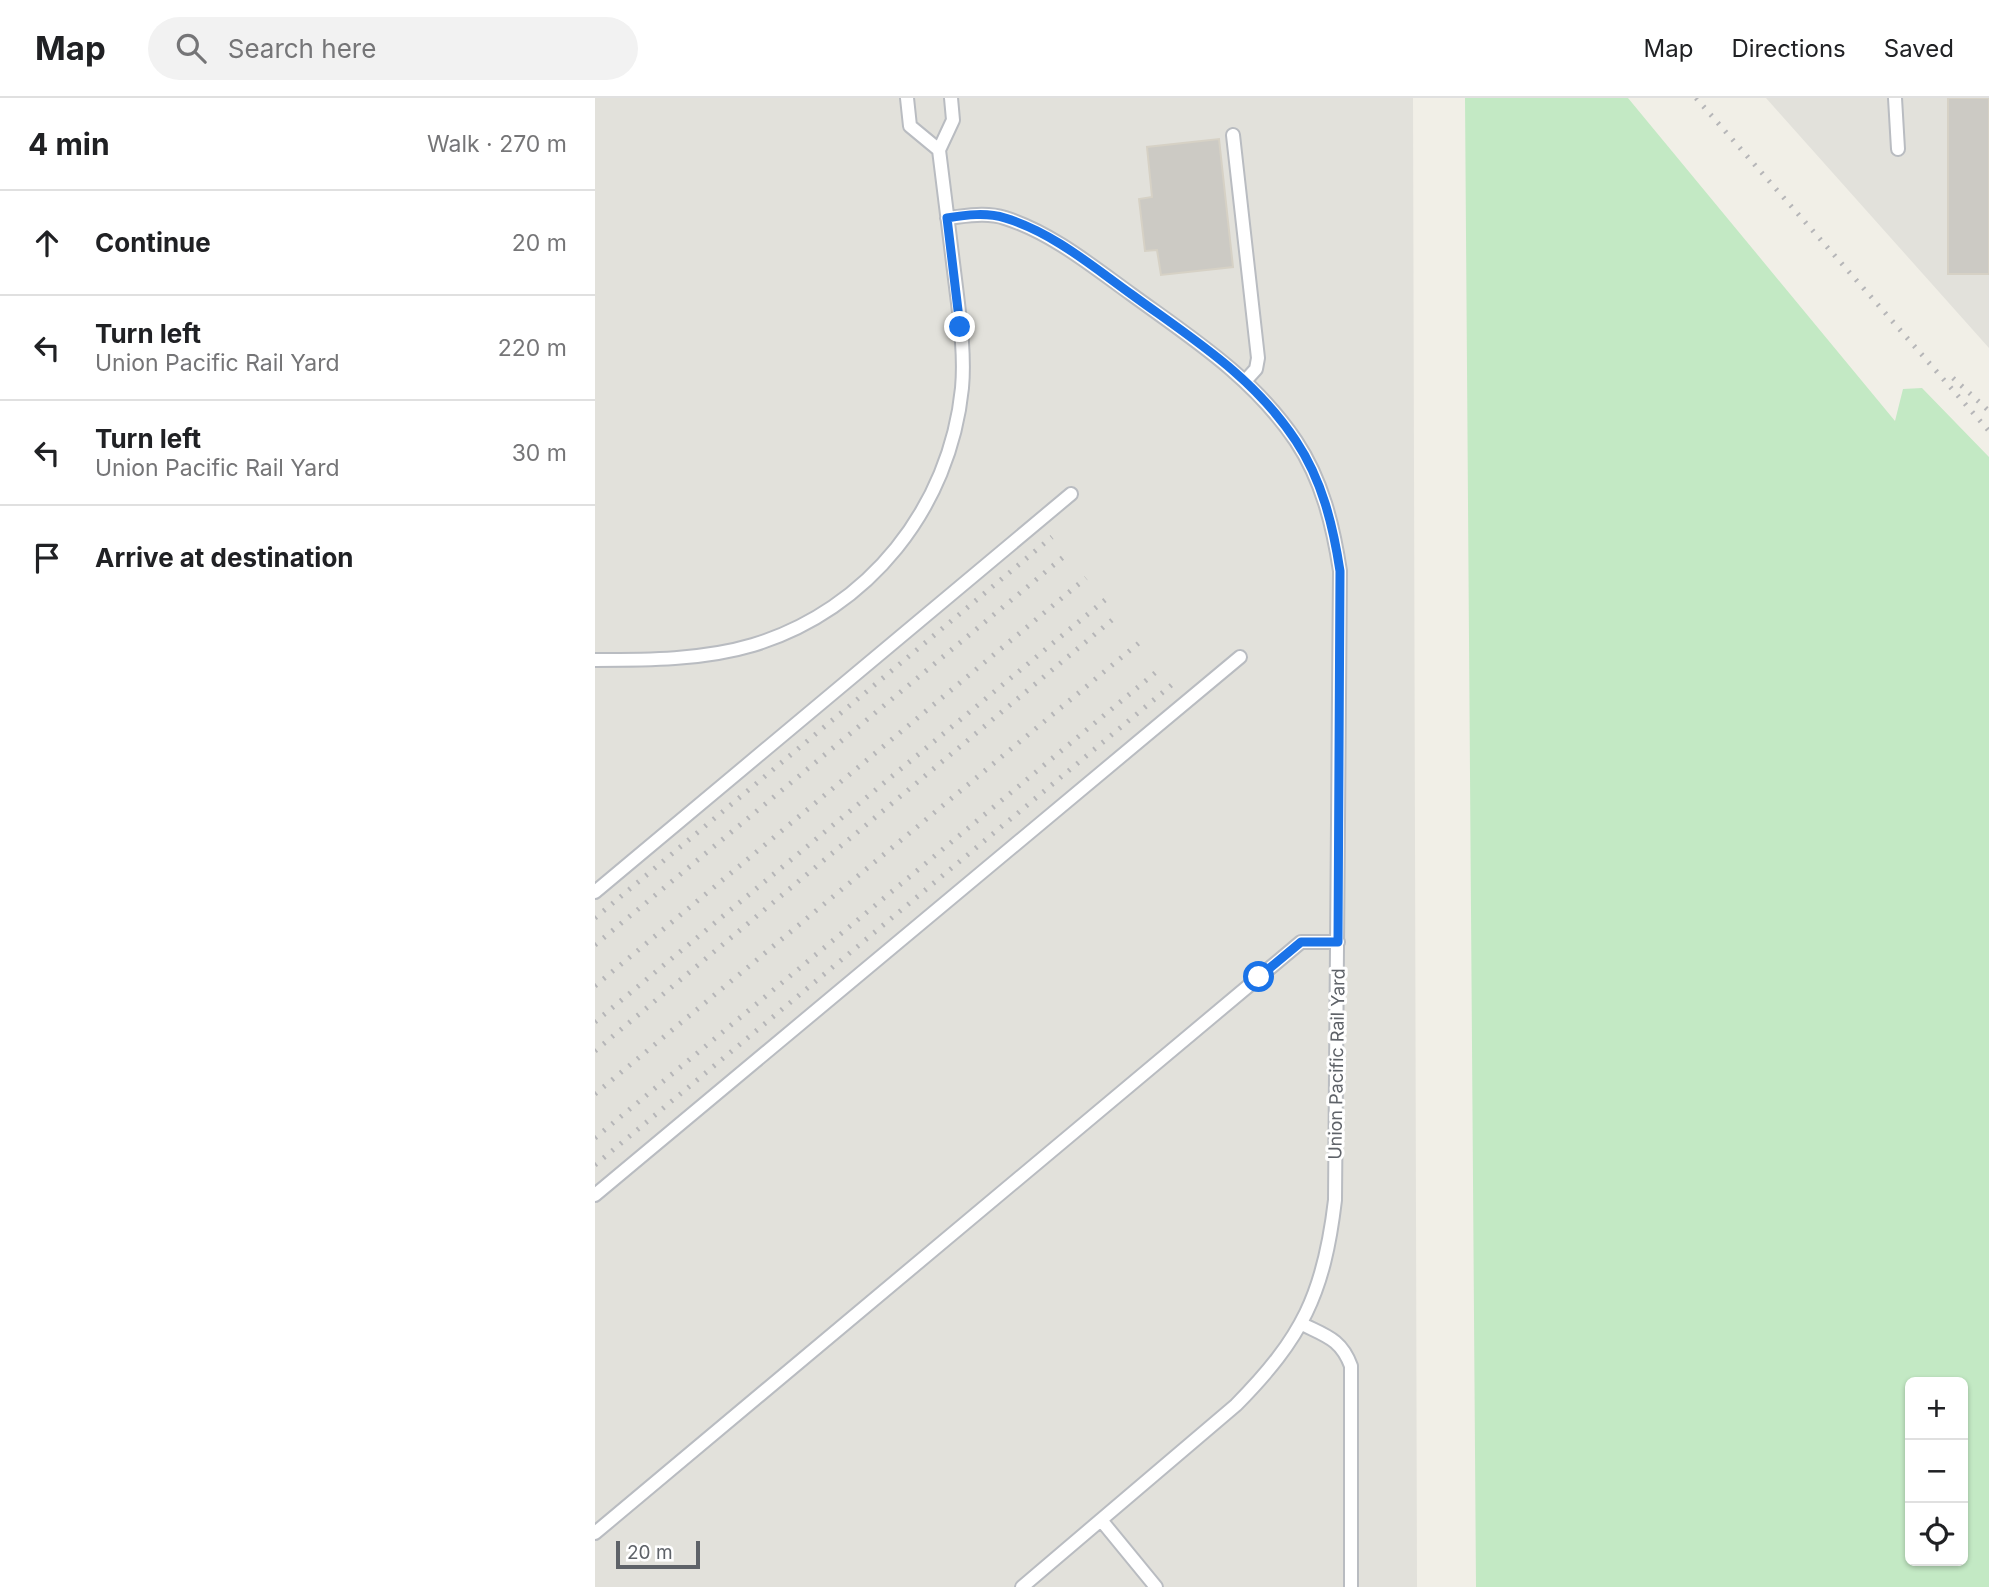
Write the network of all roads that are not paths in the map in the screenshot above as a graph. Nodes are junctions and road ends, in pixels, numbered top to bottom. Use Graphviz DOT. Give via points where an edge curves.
graph roads {
  1 [pos="907,98"];
  2 [pos="951,98"];
  3 [pos="1895,98"];
  4 [pos="1233,135"];
  5 [pos="1898,149"];
  6 [pos="939,150"];
  7 [pos="947,218"];
  8 [pos="1245,380"];
  9 [pos="1071,494"];
  10 [pos="1240,657"];
  11 [pos="595,660"];
  12 [pos="595,892"];
  13 [pos="1338,942"];
  14 [pos="595,1195"];
  15 [pos="1302,1324"];
  16 [pos="1101,1520"];
  17 [pos="595,1533"];
  18 [pos="1022,1587"];
  19 [pos="1156,1587"];
  20 [pos="1351,1587"];
  1 -- 6 [label="lane" via="910,126"];
  2 -- 6 [label="lane" via="953,120"];
  3 -- 5 [label="lane"];
  4 -- 8 [label="lane" via="1258,358 1256,369"];
  6 -- 7 [label="lane"];
  7 -- 8 [label="lane, Union Pacific Rail Yard" via="1004,217 1045,234"];
  7 -- 11 [label="lane" via="962,385 947,458 909,533 877,570 839,603 803,625 753,645 702,655"];
  8 -- 13 [label="lane, Union Pacific Rail Yard" via="1297,443 1321,489 1340,571"];
  9 -- 12 [label="lane"];
  10 -- 14 [label="lane"];
  13 -- 15 [label="lane, Union Pacific Rail Yard" via="1335,1200 1325,1266"];
  13 -- 17 [label="lane" via="1301,942"];
  15 -- 16 [label="lane, Union Pacific Rail Yard" via="1262,1379 1236,1405"];
  15 -- 20 [label="lane" via="1335,1340 1351,1366"];
  16 -- 18 [label="lane, Union Pacific Rail Yard"];
  16 -- 19 [label="lane"];
}
